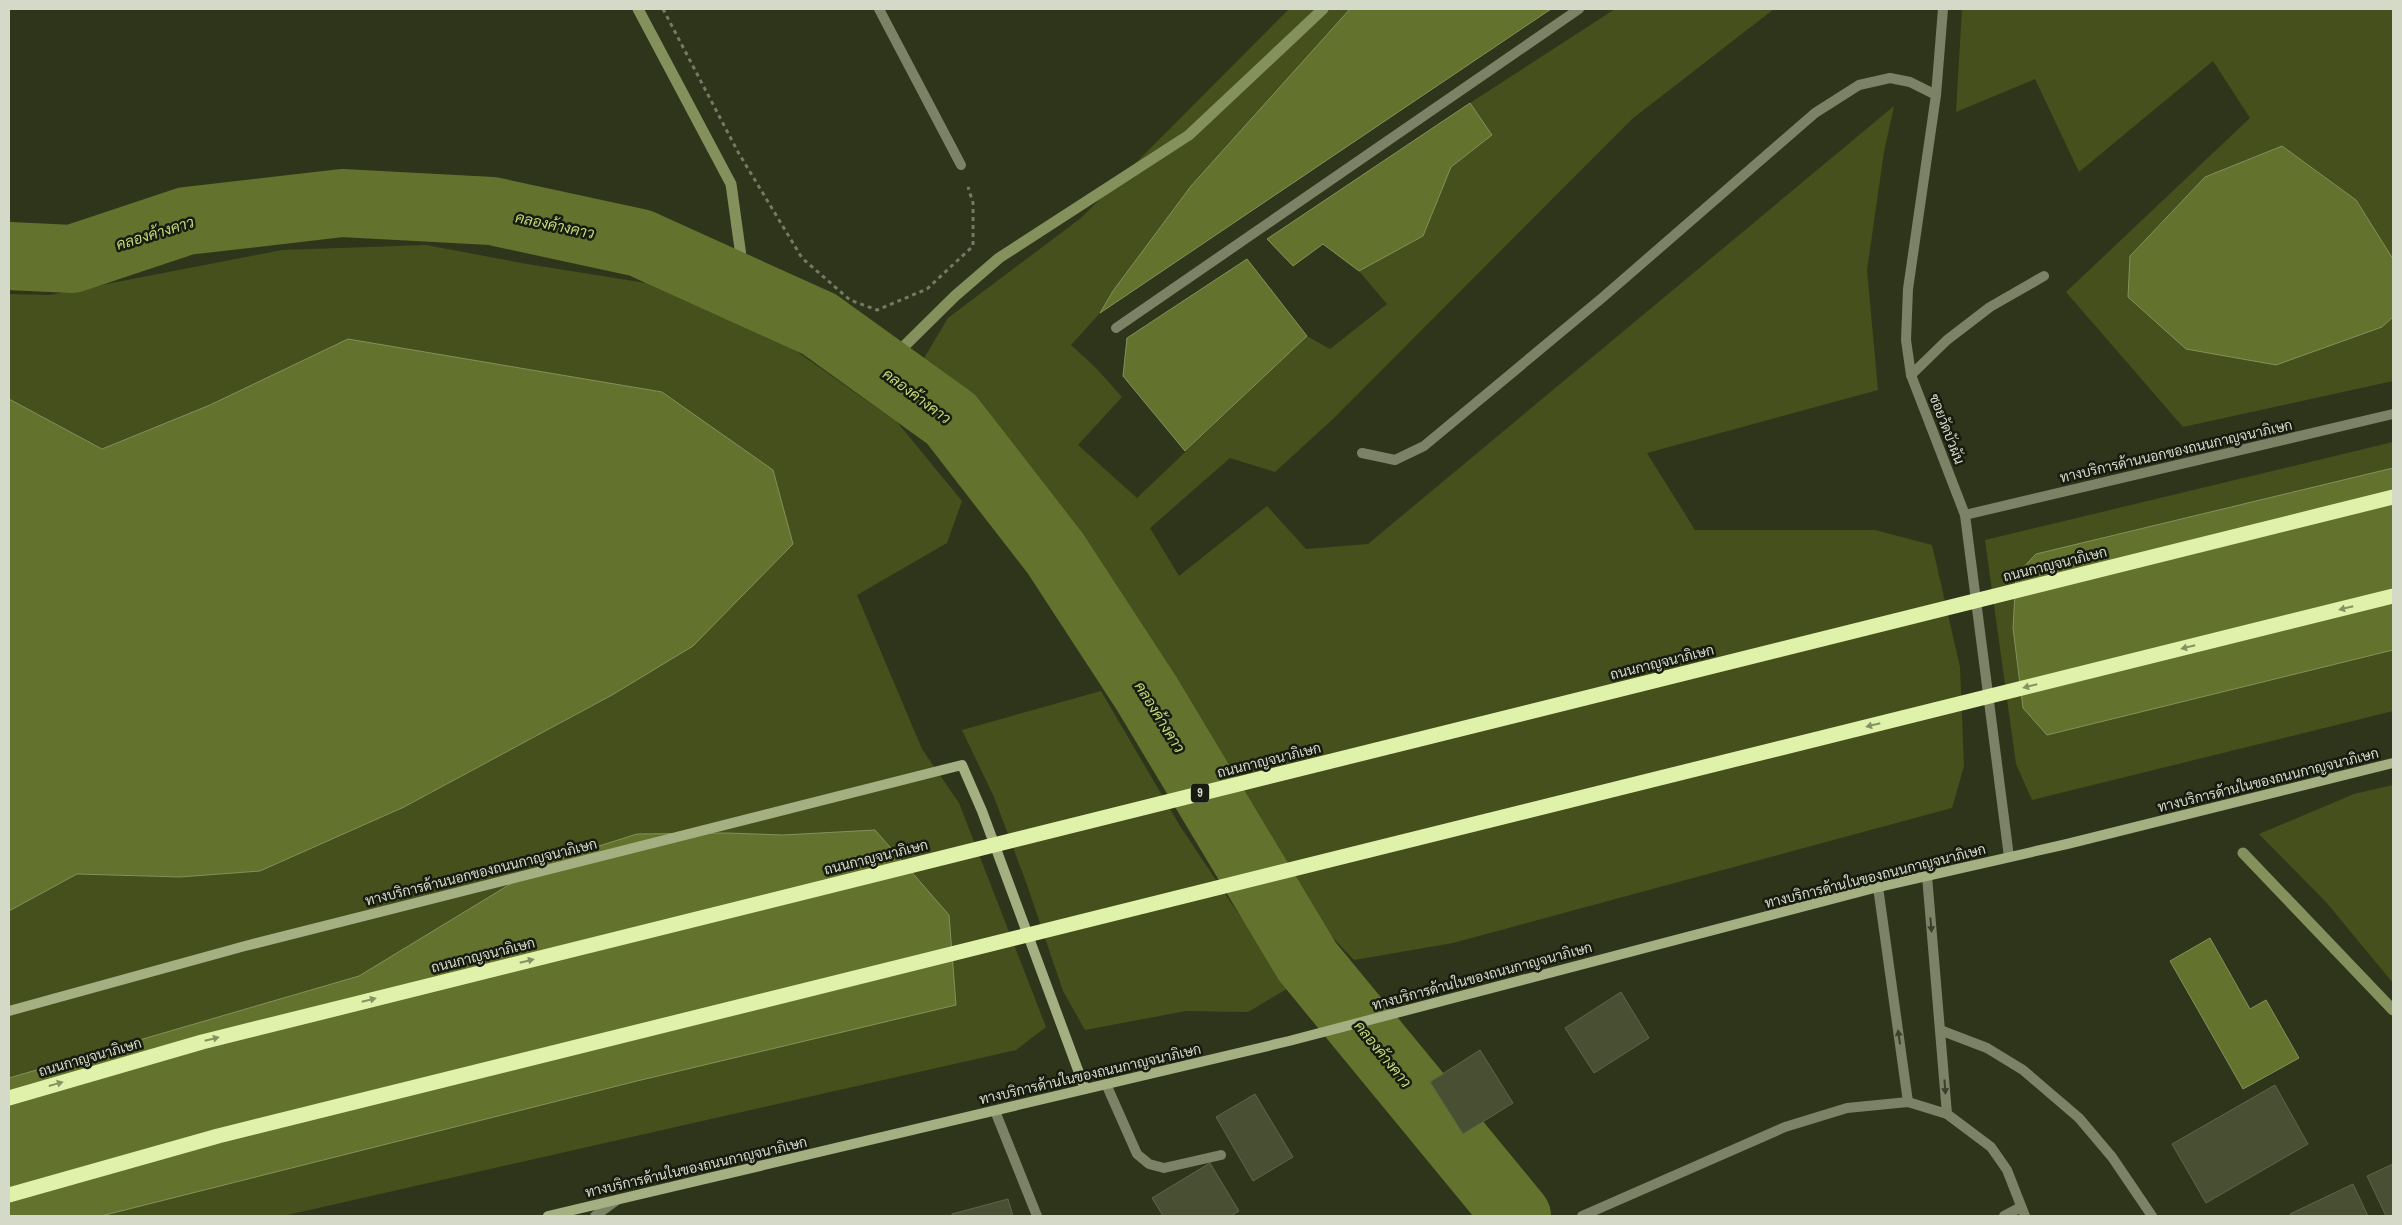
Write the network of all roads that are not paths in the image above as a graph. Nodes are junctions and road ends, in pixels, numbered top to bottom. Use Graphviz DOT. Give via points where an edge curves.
graph roads {
  1 [pos="879,9"];
  2 [pos="1579,9"];
  3 [pos="1943,9"];
  4 [pos="1936,95"];
  5 [pos="961,165"];
  6 [pos="2044,276"];
  7 [pos="1116,328"];
  8 [pos="1911,375"];
  9 [pos="2393,414"];
  10 [pos="1362,453"];
  11 [pos="2393,497"];
  12 [pos="1965,515"];
  13 [pos="2393,596"];
  14 [pos="2393,763"];
  15 [pos="2009,858"];
  16 [pos="1927,876"];
  17 [pos="1878,887"];
  18 [pos="9,1011"];
  19 [pos="1940,1030"];
  20 [pos="1106,1084"];
  21 [pos="1085,1090"];
  22 [pos="9,1098"];
  23 [pos="1908,1102"];
  24 [pos="995,1111"];
  25 [pos="1947,1114"];
  26 [pos="1221,1155"];
  27 [pos="9,1195"];
  28 [pos="617,1199"];
  29 [pos="2023,1212"];
  30 [pos="548,1216"];
  31 [pos="595,1216"];
  32 [pos="1037,1216"];
  33 [pos="1582,1216"];
  34 [pos="2004,1216"];
  35 [pos="2152,1216"];
  1 -- 5 [label="street"];
  2 -- 7 [label="street"];
  3 -- 4 [label="street, ซอยวัดบัวผัน"];
  4 -- 8 [label="street, ซอยวัดบัวผัน" via="1908,289 1906,340"];
  4 -- 10 [label="street" via="1910,82 1890,78 1859,85 1815,113 1602,298 1424,446 1394,460"];
  6 -- 8 [label="street" via="1983,313 1947,340"];
  8 -- 12 [label="street, ซอยวัดบัวผัน"];
  9 -- 12 [label="street, ทางบริการด้านนอกของถนนกาญจนาภิเษก"];
  22 -- 11 [label="highway, ถนนกาญจนาภิเษก / 9, one-way" via="202,1042"];
  12 -- 15 [label="street, ซอยวัดบัวผัน"];
  13 -- 27 [label="highway, one-way" via="218,1136"];
  14 -- 15 [label="main road, ทางบริการด้านในของถนนกาญจนาภิเษก"];
  15 -- 16 [label="main road, ทางบริการด้านในของถนนกาญจนาภิเษก"];
  16 -- 17 [label="main road, ทางบริการด้านในของถนนกาญจนาภิเษก"];
  16 -- 19 [label="street, one-way"];
  17 -- 20 [label="main road, ทางบริการด้านในของถนนกาญจนาภิเษก" via="1289,1041"];
  23 -- 17 [label="street, one-way"];
  18 -- 21 [label="main road, ทางบริการด้านนอกของถนนกาญจนาภิเษก" via="245,946 962,765"];
  19 -- 25 [label="street, one-way"];
  19 -- 35 [label="street" via="1987,1048 2023,1070 2079,1118 2112,1157"];
  20 -- 21 [label="main road, ทางบริการด้านในของถนนกาญจนาภิเษก"];
  20 -- 26 [label="street" via="1137,1154 1149,1164 1164,1168"];
  21 -- 24 [label="main road, ทางบริการด้านในของถนนกาญจนาภิเษก"];
  23 -- 25 [label="street"];
  23 -- 33 [label="street" via="1847,1108 1784,1127"];
  24 -- 28 [label="main road, ทางบริการด้านในของถนนกาญจนาภิเษก"];
  24 -- 32 [label="street"];
  25 -- 29 [label="street" via="1991,1146 2007,1170"];
  28 -- 30 [label="main road, ทางบริการด้านในของถนนกาญจนาภิเษก"];
  28 -- 31 [label="street"];
  29 -- 34 [label="street"];
}
